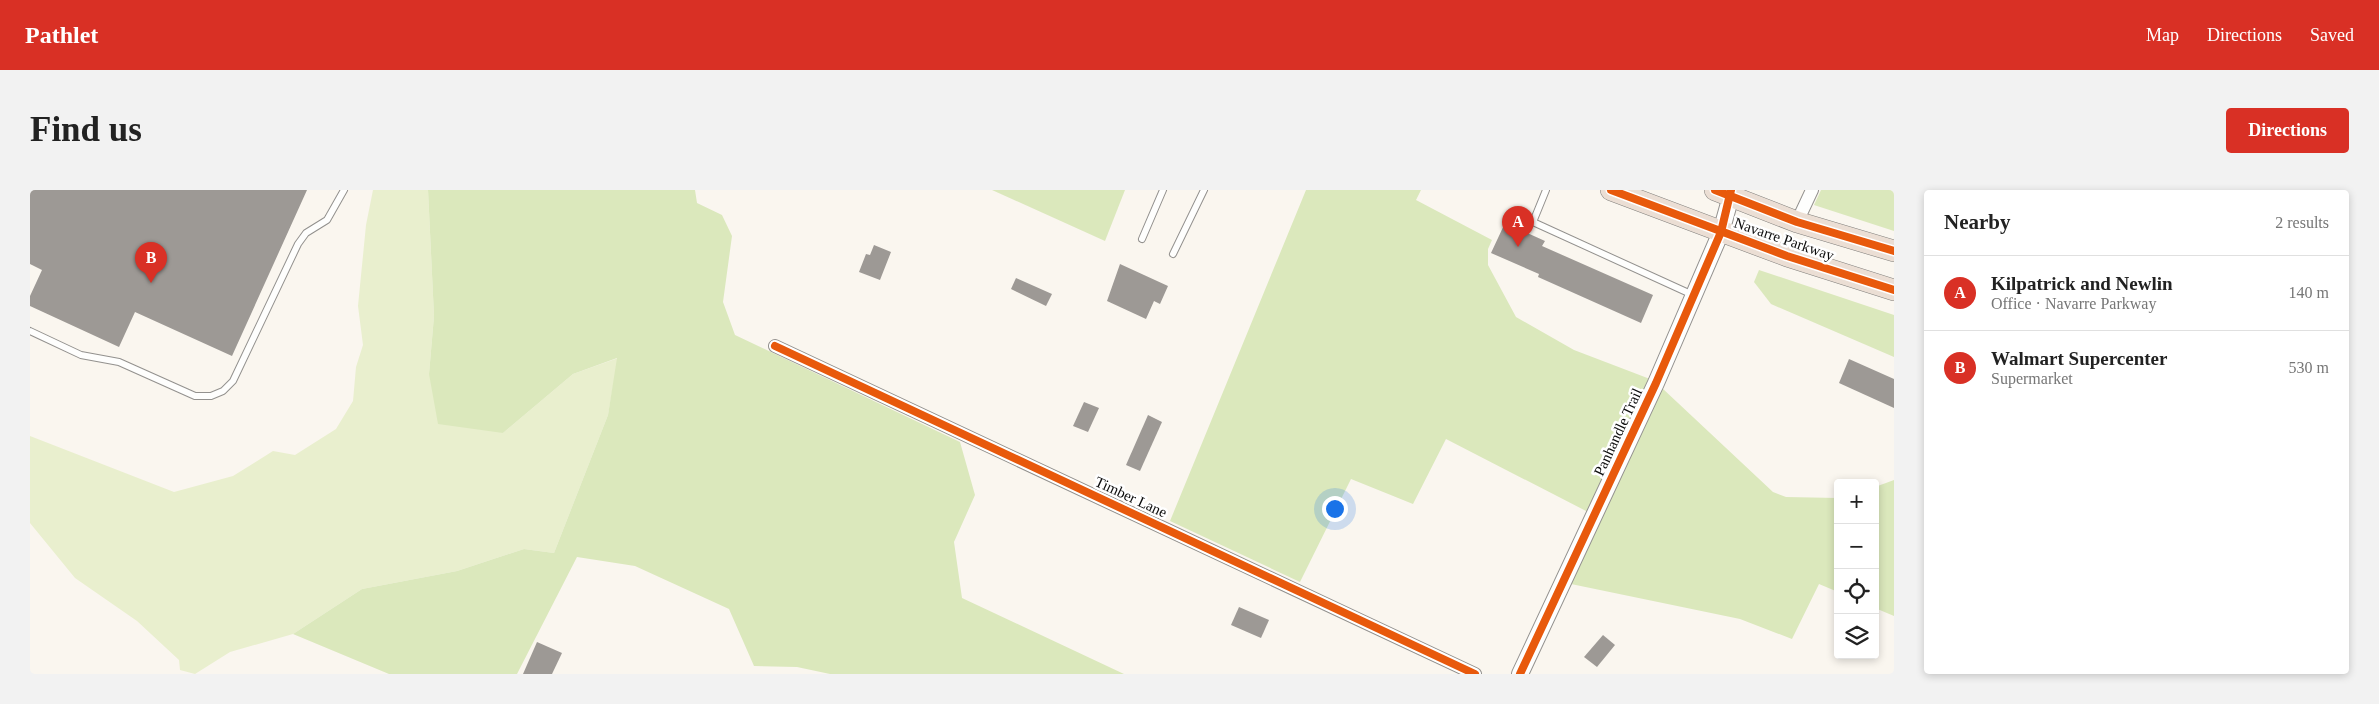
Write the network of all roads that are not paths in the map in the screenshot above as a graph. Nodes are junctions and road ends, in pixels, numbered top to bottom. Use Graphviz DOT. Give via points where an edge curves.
graph roads {
  1 [pos="344,190"];
  2 [pos="1163,190"];
  3 [pos="1204,190"];
  4 [pos="1546,190"];
  5 [pos="1611,190"];
  6 [pos="1812,190"];
  7 [pos="1725,192"];
  8 [pos="1797,222"];
  9 [pos="1721,232"];
  10 [pos="1142,239"];
  11 [pos="1894,251"];
  12 [pos="1173,254"];
  13 [pos="1850,276"];
  14 [pos="1894,283"];
  15 [pos="1894,290"];
  16 [pos="1693,295"];
  17 [pos="30,331"];
  18 [pos="775,346"];
  19 [pos="1475,674"];
  20 [pos="1520,674"];
  1 -- 17 [label="lane" via="327,220 306,233 298,244 232,381 223,391 211,396 195,396 119,362 81,355"];
  2 -- 10 [label="lane"];
  3 -- 12 [label="lane"];
  4 -- 16 [label="lane" via="1534,222"];
  5 -- 9 [label="highway, Navarre Parkway"];
  6 -- 8 [label="street"];
  7 -- 8 [label="highway, Navarre Parkway"];
  7 -- 9 [label="street, Panhandle Trail"];
  8 -- 11 [label="highway, Navarre Parkway"];
  9 -- 13 [label="highway, Navarre Parkway"];
  9 -- 16 [label="street, Panhandle Trail"];
  13 -- 14 [label="highway"];
  13 -- 15 [label="highway, Navarre Parkway"];
  16 -- 20 [label="street, Panhandle Trail" via="1656,383"];
  18 -- 19 [label="street, Timber Lane"];
}
